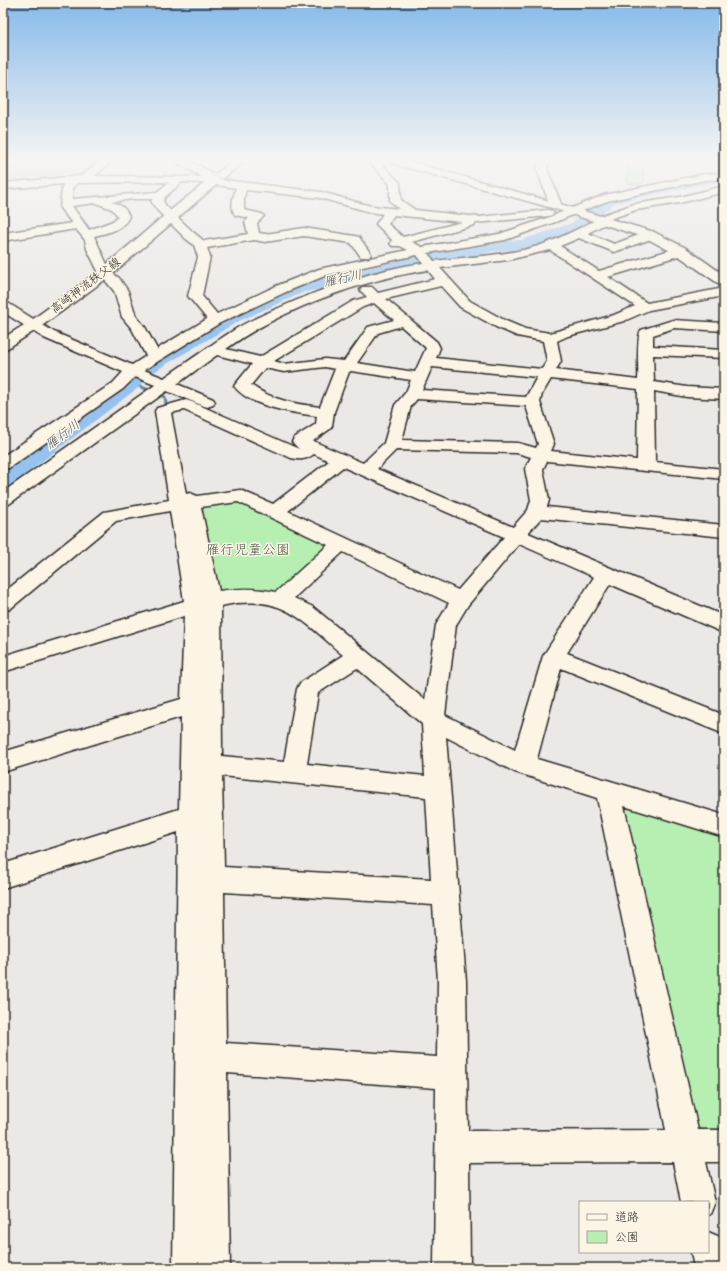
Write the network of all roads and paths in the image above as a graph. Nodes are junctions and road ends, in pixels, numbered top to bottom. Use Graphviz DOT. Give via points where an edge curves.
graph roads {
  1 [pos="76,220"];
  2 [pos="122,220"];
  3 [pos="166,220"];
  4 [pos="174,220"];
  5 [pos="253,220"];
  6 [pos="385,220"];
  7 [pos="479,220"];
  8 [pos="550,220"];
  9 [pos="599,220"];
  10 [pos="605,220"];
  11 [pos="84,229"];
  12 [pos="578,233"];
  13 [pos="650,235"];
  14 [pos="254,236"];
  15 [pos="3,237"];
  16 [pos="400,242"];
  17 [pos="201,244"];
  18 [pos="552,246"];
  19 [pos="681,250"];
  20 [pos="420,251"];
  21 [pos="365,254"];
  22 [pos="432,266"];
  23 [pos="340,268"];
  24 [pos="105,273"];
  25 [pos="597,276"];
  26 [pos="357,281"];
  27 [pos="444,281"];
  28 [pos="724,281"];
  29 [pos="724,292"];
  30 [pos="376,297"];
  31 [pos="3,306"];
  32 [pos="645,307"];
  33 [pos="215,320"];
  34 [pos="404,321"];
  35 [pos="34,325"];
  36 [pos="724,327"];
  37 [pos="552,338"];
  38 [pos="3,345"];
  39 [pos="214,350"];
  40 [pos="645,350"];
  41 [pos="724,354"];
  42 [pos="154,357"];
  43 [pos="262,362"];
  44 [pos="427,362"];
  45 [pos="347,367"];
  46 [pos="132,370"];
  47 [pos="546,374"];
  48 [pos="421,377"];
  49 [pos="645,385"];
  50 [pos="413,394"];
  51 [pos="724,394"];
  52 [pos="169,396"];
  53 [pos="532,402"];
  54 [pos="326,412"];
  55 [pos="307,445"];
  56 [pos="392,445"];
  57 [pos="541,455"];
  58 [pos="341,460"];
  59 [pos="3,464"];
  60 [pos="646,466"];
  61 [pos="365,470"];
  62 [pos="724,474"];
  63 [pos="3,500"];
  64 [pos="184,504"];
  65 [pos="275,512"];
  66 [pos="536,512"];
  67 [pos="724,531"];
  68 [pos="516,536"];
  69 [pos="341,543"];
  70 [pos="605,574"];
  71 [pos="280,600"];
  72 [pos="461,600"];
  73 [pos="203,603"];
  74 [pos="3,604"];
  75 [pos="724,625"];
  76 [pos="554,656"];
  77 [pos="357,657"];
  78 [pos="3,664"];
  79 [pos="201,702"];
  80 [pos="433,720"];
  81 [pos="724,725"];
  82 [pos="3,762"];
  83 [pos="523,765"];
  84 [pos="200,767"];
  85 [pos="294,773"];
  86 [pos="438,788"];
  87 [pos="608,791"];
  88 [pos="201,816"];
  89 [pos="724,826"];
  90 [pos="3,876"];
  91 [pos="201,880"];
  92 [pos="445,893"];
  93 [pos="201,1056"];
  94 [pos="452,1074"];
  95 [pos="724,1146"];
  96 [pos="452,1147"];
  97 [pos="686,1147"];
  98 [pos="698,1201"];
  99 [pos="709,1253"];
  100 [pos="191,1268"];
  101 [pos="212,1268"];
  102 [pos="452,1268"];
  103 [pos="712,1268"];
  1 -- 11 [label="street"];
  2 -- 11 [label="street" via="115,226"];
  3 -- 24 [label="main road, 高崎神流秩父線"];
  4 -- 17 [label="street"];
  5 -- 14 [label="street" via="251,222"];
  6 -- 16 [label="street" via="382,224"];
  7 -- 16 [label="street"];
  8 -- 20 [label="street" via="501,237"];
  9 -- 12 [label="street"];
  10 -- 13 [label="main road"];
  11 -- 15 [label="street"];
  11 -- 24 [label="street"];
  12 -- 13 [label="street" via="614,248"];
  12 -- 18 [label="street"];
  13 -- 19 [label="main road"];
  14 -- 17 [label="street"];
  14 -- 21 [label="street" via="265,238 304,232 324,234 354,240"];
  16 -- 20 [label="street"];
  16 -- 21 [label="street"];
  17 -- 33 [label="street" via="204,257 196,296"];
  18 -- 22 [label="street" via="525,253"];
  18 -- 25 [label="street"];
  19 -- 25 [label="street"];
  19 -- 28 [label="main road"];
  20 -- 22 [label="street"];
  20 -- 23 [label="street"];
  21 -- 23 [label="street"];
  22 -- 26 [label="street"];
  22 -- 27 [label="street"];
  23 -- 33 [label="street" via="281,289"];
  24 -- 35 [label="main road, 高崎神流秩父線"];
  24 -- 42 [label="street" via="121,291 129,317 138,327"];
  25 -- 32 [label="street"];
  26 -- 30 [label="street"];
  26 -- 39 [label="street" via="277,313 240,332"];
  27 -- 30 [label="street"];
  27 -- 37 [label="street" via="465,304 501,324 522,332"];
  29 -- 32 [label="street"];
  30 -- 34 [label="street"];
  30 -- 43 [label="street" via="358,304"];
  31 -- 35 [label="street"];
  32 -- 37 [label="street" via="619,318"];
  33 -- 42 [label="street"];
  34 -- 44 [label="street" via="432,345"];
  34 -- 45 [label="street" via="373,330"];
  35 -- 38 [label="main road, 高崎神流秩父線"];
  35 -- 46 [label="street"];
  36 -- 40 [label="street" via="673,324 646,333"];
  37 -- 47 [label="street" via="550,341 554,361"];
  39 -- 43 [label="street"];
  39 -- 52 [label="street"];
  40 -- 41 [label="street"];
  40 -- 49 [label="street"];
  42 -- 46 [label="street"];
  43 -- 45 [label="street" via="284,368 325,363"];
  43 -- 54 [label="street" via="242,386 249,392 287,407"];
  44 -- 47 [label="street"];
  44 -- 48 [label="street"];
  45 -- 48 [label="street"];
  45 -- 54 [label="street" via="342,370"];
  46 -- 52 [label="street"];
  46 -- 59 [label="street" via="118,386"];
  47 -- 49 [label="street"];
  47 -- 53 [label="street"];
  48 -- 50 [label="street"];
  49 -- 51 [label="street" via="687,392"];
  49 -- 60 [label="street"];
  50 -- 53 [label="street"];
  50 -- 56 [label="street" via="403,405"];
  52 -- 55 [label="street"];
  52 -- 55 [label="street" via="297,454 303,454"];
  52 -- 63 [label="street"];
  52 -- 64 [label="street"];
  53 -- 57 [label="street" via="546,444"];
  54 -- 55 [label="street" via="324,426"];
  55 -- 58 [label="street"];
  56 -- 57 [label="street" via="518,448"];
  56 -- 61 [label="street"];
  57 -- 60 [label="street"];
  57 -- 66 [label="street" via="534,469 540,500"];
  58 -- 61 [label="street"];
  58 -- 65 [label="street"];
  60 -- 62 [label="street"];
  61 -- 68 [label="street"];
  64 -- 65 [label="street" via="240,496"];
  64 -- 73 [label="street"];
  64 -- 74 [label="street" via="110,516"];
  65 -- 69 [label="street"];
  66 -- 67 [label="street"];
  66 -- 68 [label="street"];
  68 -- 70 [label="street"];
  68 -- 72 [label="street"];
  69 -- 71 [label="street"];
  69 -- 72 [label="street"];
  70 -- 75 [label="street"];
  70 -- 76 [label="street"];
  71 -- 73 [label="street" via="261,596 236,596"];
  71 -- 77 [label="street" via="306,612"];
  72 -- 80 [label="street" via="446,626"];
  73 -- 78 [label="street"];
  73 -- 79 [label="street"];
  76 -- 81 [label="street"];
  76 -- 83 [label="street"];
  77 -- 80 [label="street"];
  77 -- 85 [label="street" via="308,689"];
  79 -- 82 [label="street"];
  79 -- 84 [label="street"];
  80 -- 83 [label="street"];
  80 -- 86 [label="street"];
  83 -- 87 [label="street"];
  84 -- 85 [label="street"];
  84 -- 88 [label="street"];
  85 -- 86 [label="street"];
  86 -- 92 [label="street"];
  87 -- 89 [label="street"];
  87 -- 97 [label="street"];
  88 -- 90 [label="street"];
  88 -- 91 [label="street"];
  91 -- 92 [label="street"];
  91 -- 93 [label="street"];
  92 -- 94 [label="street" via="452,981"];
  93 -- 94 [label="street"];
  93 -- 100 [label="street"];
  93 -- 101 [label="street"];
  94 -- 96 [label="street"];
  95 -- 97 [label="street"];
  96 -- 97 [label="street"];
  96 -- 102 [label="street"];
  97 -- 98 [label="street"];
  99 -- 103 [label="street"];
}
